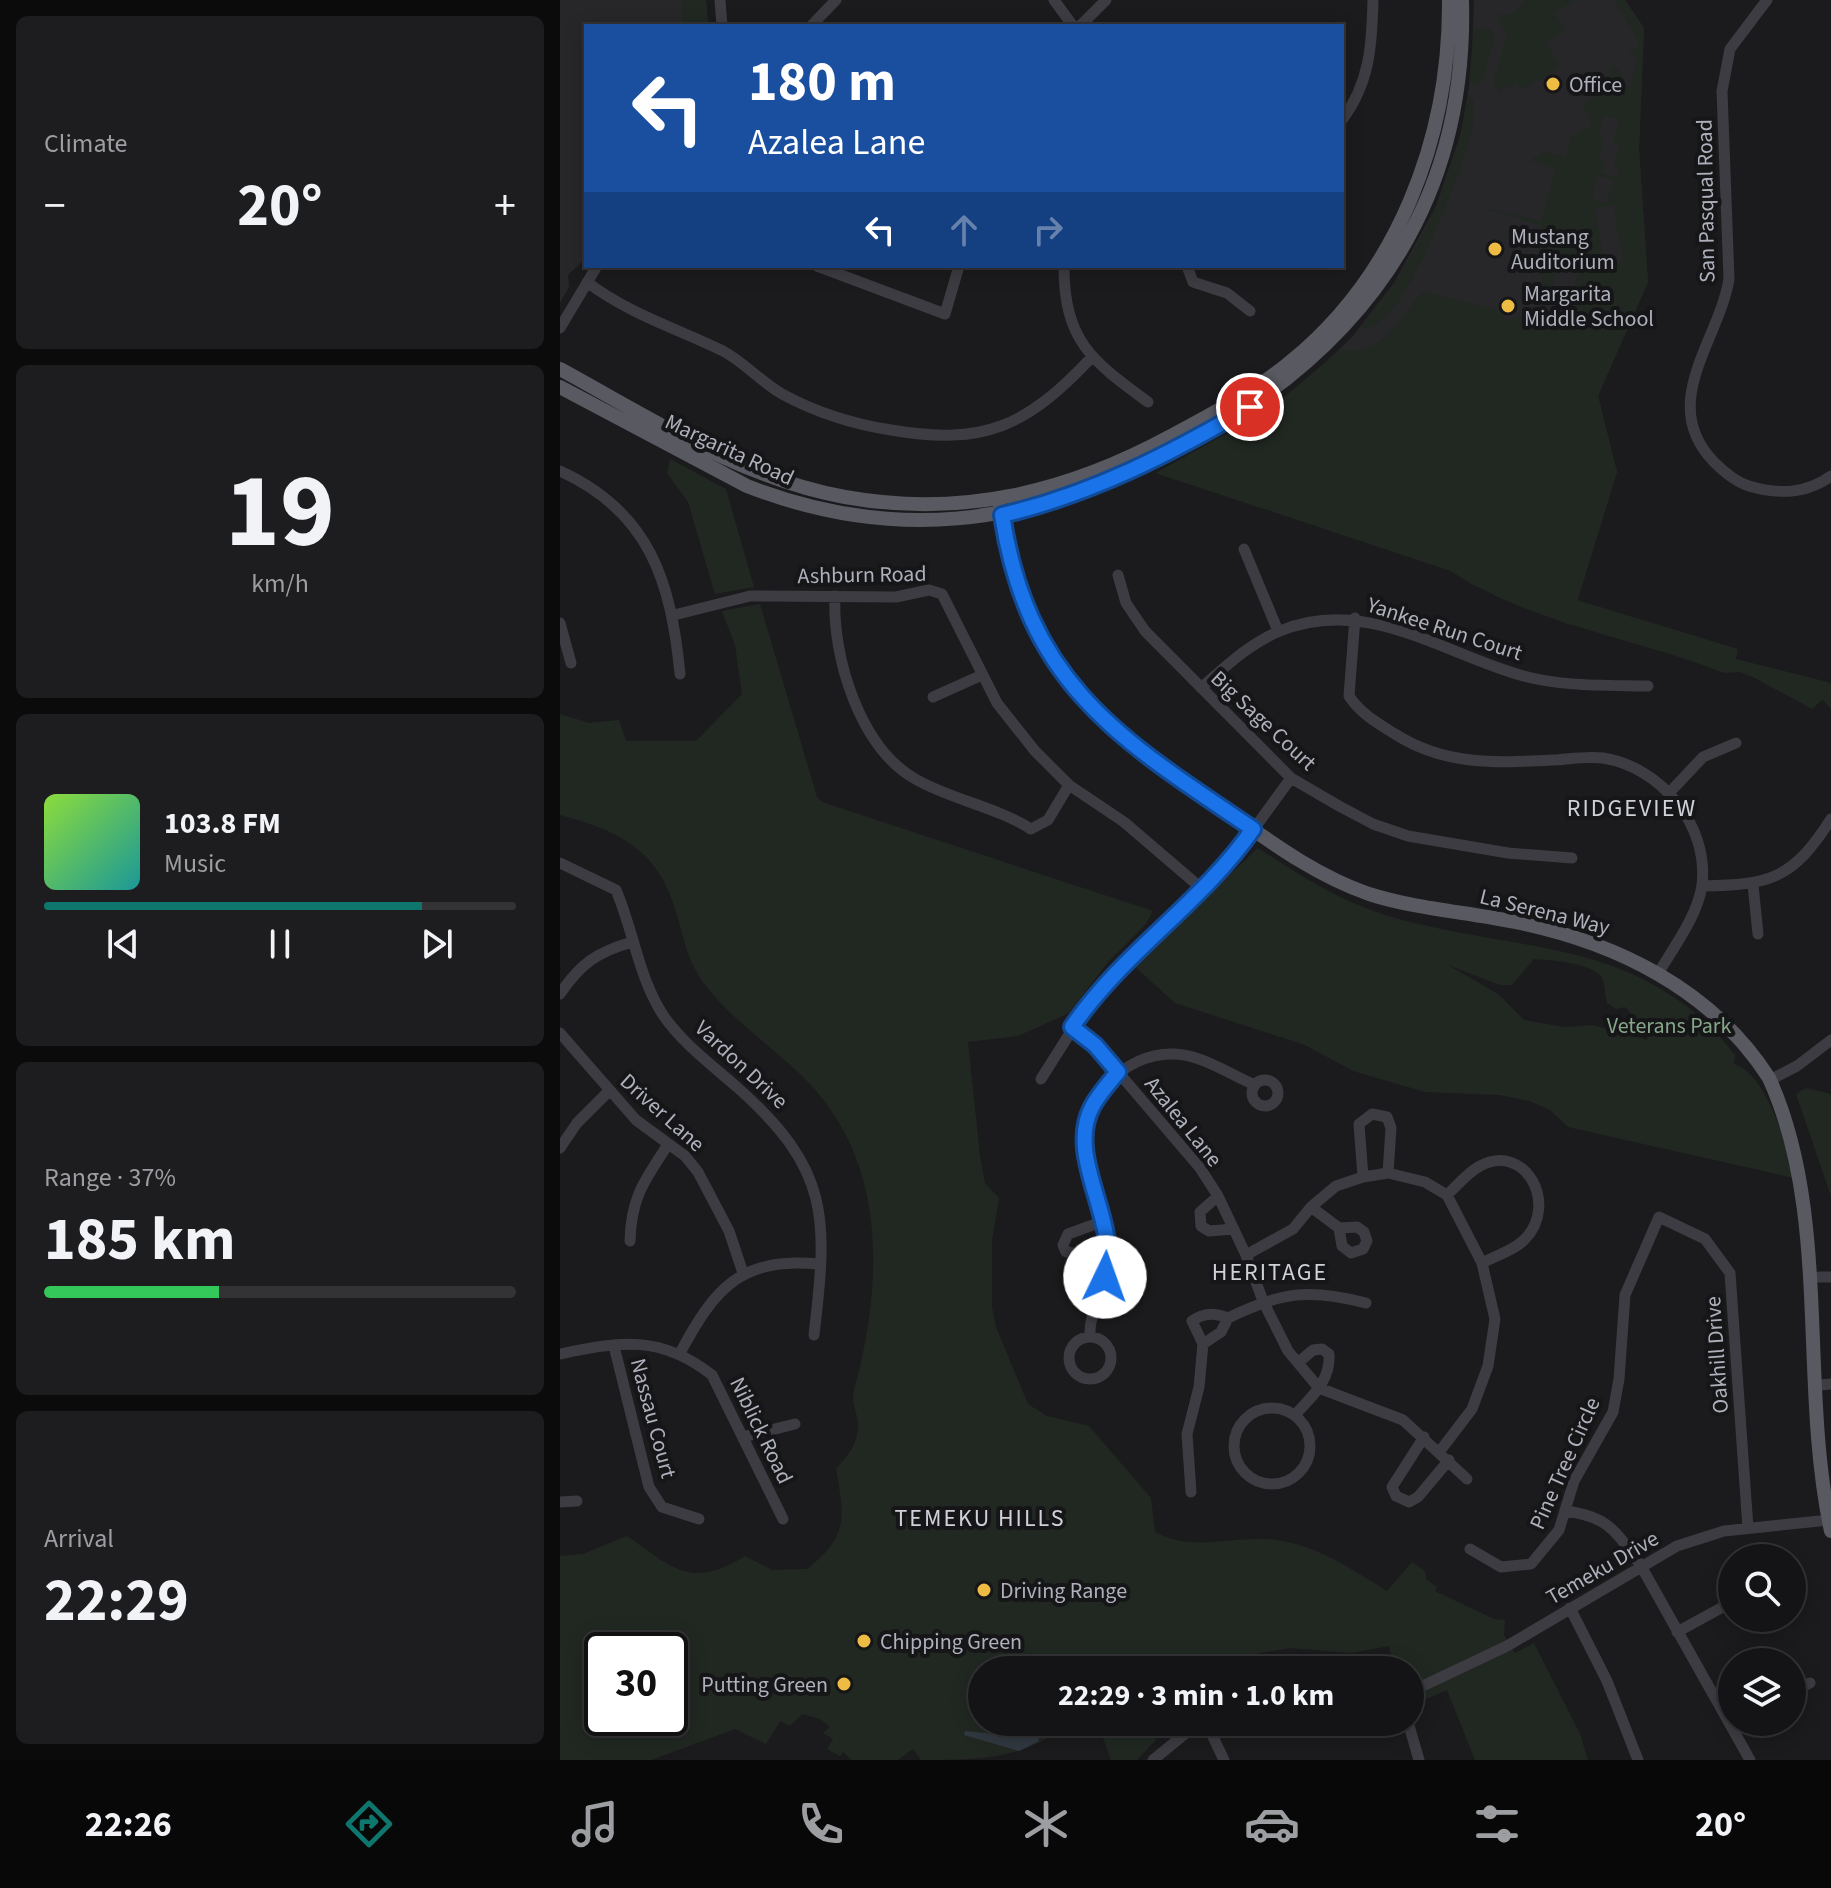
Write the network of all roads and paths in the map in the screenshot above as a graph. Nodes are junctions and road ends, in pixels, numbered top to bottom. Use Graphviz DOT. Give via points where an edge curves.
graph roads {
  1 [pos="720,0"];
  2 [pos="836,0"];
  3 [pos="1054,0"];
  4 [pos="1106,0"];
  5 [pos="1373,0"];
  6 [pos="1449,0"];
  7 [pos="1462,0"];
  8 [pos="1767,0"];
  9 [pos="722,24"];
  10 [pos="813,24"];
  11 [pos="1072,24"];
  12 [pos="1082,24"];
  13 [pos="1344,117"];
  14 [pos="596,268"];
  15 [pos="958,268"];
  16 [pos="1064,268"];
  17 [pos="1188,268"];
  18 [pos="842,271"];
  19 [pos="587,282"];
  20 [pos="1250,311"];
  21 [pos="560,328"];
  22 [pos="1091,358"];
  23 [pos="560,369"];
  24 [pos="560,387"];
  25 [pos="1148,402"];
  26 [pos="560,471"];
  27 [pos="1831,476"];
  28 [pos="1000,508"];
  29 [pos="1244,549"];
  30 [pos="1118,575"];
  31 [pos="835,596"];
  32 [pos="674,615"];
  33 [pos="1355,618"];
  34 [pos="560,623"];
  35 [pos="1278,631"];
  36 [pos="571,663"];
  37 [pos="680,674"];
  38 [pos="982,675"];
  39 [pos="1648,686"];
  40 [pos="1201,688"];
  41 [pos="933,697"];
  42 [pos="1736,743"];
  43 [pos="1291,778"];
  44 [pos="1069,785"];
  45 [pos="1670,792"];
  46 [pos="1831,819"];
  47 [pos="1253,829"];
  48 [pos="1572,858"];
  49 [pos="560,863"];
  50 [pos="1753,885"];
  51 [pos="1702,886"];
  52 [pos="1201,888"];
  53 [pos="1758,934"];
  54 [pos="632,942"];
  55 [pos="1659,972"];
  56 [pos="560,994"];
  57 [pos="1072,1027"];
  58 [pos="560,1033"];
  59 [pos="1831,1040"];
  60 [pos="1118,1072"];
  61 [pos="1041,1079"];
  62 [pos="1770,1080"];
  63 [pos="1255,1085"];
  64 [pos="608,1092"];
  65 [pos="667,1146"];
  66 [pos="560,1148"];
  67 [pos="1388,1173"];
  68 [pos="1363,1177"];
  69 [pos="1447,1195"];
  70 [pos="1218,1196"];
  71 [pos="1311,1207"];
  72 [pos="1659,1217"];
  73 [pos="1104,1221"];
  74 [pos="1339,1228"];
  75 [pos="1234,1229"];
  76 [pos="630,1241"];
  77 [pos="1246,1255"];
  78 [pos="1108,1258"];
  79 [pos="1482,1263"];
  80 [pos="819,1264"];
  81 [pos="743,1273"];
  82 [pos="1825,1277"];
  83 [pos="1263,1301"];
  84 [pos="1366,1303"];
  85 [pos="1228,1318"];
  86 [pos="814,1335"];
  87 [pos="1090,1337"];
  88 [pos="1203,1344"];
  89 [pos="614,1346"];
  90 [pos="680,1353"];
  91 [pos="560,1354"];
  92 [pos="1300,1361"];
  93 [pos="1826,1385"];
  94 [pos="1319,1388"];
  95 [pos="1295,1415"];
  96 [pos="795,1424"];
  97 [pos="743,1437"];
  98 [pos="1424,1437"];
  99 [pos="1440,1451"];
  100 [pos="1449,1460"];
  101 [pos="1467,1479"];
  102 [pos="1191,1492"];
  103 [pos="577,1501"];
  104 [pos="560,1502"];
  105 [pos="1566,1511"];
  106 [pos="699,1519"];
  107 [pos="783,1519"];
  108 [pos="1830,1526"];
  109 [pos="1748,1528"];
  110 [pos="1470,1549"];
  111 [pos="1641,1566"];
  112 [pos="1570,1608"];
  113 [pos="1718,1610"];
  114 [pos="1677,1632"];
  115 [pos="1810,1683"];
  116 [pos="1424,1685"];
  117 [pos="1806,1685"];
  118 [pos="1718,1699"];
  119 [pos="1182,1736"];
  120 [pos="1213,1736"];
  121 [pos="1412,1736"];
  122 [pos="1739,1736"];
  123 [pos="1153,1760"];
  124 [pos="1224,1760"];
  125 [pos="1419,1760"];
  126 [pos="1638,1760"];
  127 [pos="1750,1760"];
  1 -- 9 [label="street"];
  2 -- 10 [label="street"];
  3 -- 11 [label="street"];
  4 -- 12 [label="street"];
  5 -- 13 [label="street" via="1369,62 1363,85"];
  6 -- 28 [label="main road, Margarita Road" via="1445,82 1424,167 1389,243 1337,316 1267,380 1188,427 1091,475"];
  7 -- 28 [label="main road, Margarita Road" via="1456,93 1430,191 1390,269 1343,329 1282,385 1182,447 1079,494"];
  8 -- 27 [label="street, San Pasqual Road" via="1730,49 1722,91 1729,279 1726,301 1690,392 1691,428 1705,452 1745,485 1772,492 1800,491"];
  14 -- 19 [label="street"];
  15 -- 18 [label="street" via="945,314"];
  16 -- 22 [label="street" via="1074,333"];
  17 -- 20 [label="street" via="1193,282 1241,300"];
  19 -- 21 [label="street"];
  19 -- 22 [label="street" via="666,328 723,351 778,392 818,412 916,435 972,436 1015,421"];
  22 -- 25 [label="street"];
  23 -- 28 [label="main road, Margarita Road" via="780,480 846,497"];
  24 -- 28 [label="main road, Margarita Road" via="704,465 780,499 900,521"];
  26 -- 32 [label="street" via="632,520 649,548"];
  28 -- 47 [label="main road, La Serena Way" via="1015,580 1037,636 1069,685 1115,732"];
  29 -- 35 [label="street"];
  30 -- 40 [label="street, Big Sage Court" via="1133,615"];
  31 -- 32 [label="street, Ashburn Road" via="750,596"];
  31 -- 38 [label="street, Ashburn Road" via="896,597 929,590 942,594"];
  31 -- 44 [label="street" via="834,628 842,663 868,731 900,770 1031,829 1048,820"];
  32 -- 37 [label="street"];
  33 -- 35 [label="street, Yankee Run Court"];
  33 -- 39 [label="street, Yankee Run Court" via="1521,676"];
  33 -- 45 [label="street" via="1349,696 1364,713 1419,749 1488,762 1600,758 1638,770"];
  34 -- 36 [label="street"];
  35 -- 40 [label="street, Yankee Run Court"];
  38 -- 41 [label="street"];
  38 -- 44 [label="street, Ashburn Road" via="1018,730"];
  40 -- 43 [label="street, Big Sage Court"];
  42 -- 45 [label="street" via="1703,757"];
  43 -- 47 [label="street"];
  43 -- 48 [label="street, Big Sage Court" via="1373,824 1408,836"];
  44 -- 52 [label="street, Ashburn Road" via="1124,822"];
  45 -- 51 [label="street" via="1693,831"];
  46 -- 50 [label="street" via="1800,859 1783,873"];
  47 -- 52 [label="street"];
  47 -- 55 [label="main road, La Serena Way" via="1302,863 1368,893 1534,926 1593,943"];
  49 -- 54 [label="street, Vardon Drive" via="616,890"];
  50 -- 51 [label="street"];
  50 -- 53 [label="street"];
  51 -- 55 [label="street"];
  52 -- 57 [label="street" via="1111,977"];
  54 -- 56 [label="street" via="602,951 579,967"];
  54 -- 80 [label="street, Vardon Drive" via="644,981 664,1016 790,1140 814,1188 821,1218"];
  55 -- 62 [label="main road, La Serena Way" via="1730,1030"];
  57 -- 60 [label="street, Azalea Lane"];
  57 -- 61 [label="street"];
  58 -- 64 [label="street, Driver Lane"];
  59 -- 62 [label="street"];
  60 -- 63 [label="street" via="1175,1054"];
  60 -- 70 [label="street, Azalea Lane"];
  60 -- 73 [label="street" via="1091,1108 1085,1132 1086,1157"];
  62 -- 82 [label="main road, La Serena Way" via="1806,1166"];
  64 -- 65 [label="street, Driver Lane"];
  64 -- 66 [label="street"];
  65 -- 76 [label="street" via="636,1194"];
  65 -- 81 [label="street, Driver Lane" via="685,1156 709,1189"];
  67 -- 68 [label="street"];
  67 -- 68 [label="street" via="1391,1128 1387,1117 1372,1114 1359,1124"];
  67 -- 69 [label="street" via="1425,1182"];
  68 -- 71 [label="street" via="1336,1186"];
  69 -- 79 [label="street"];
  69 -- 79 [label="street" via="1480,1166 1495,1162 1528,1172 1537,1186 1541,1210 1535,1226 1523,1241"];
  70 -- 75 [label="street, Azalea Lane"];
  70 -- 75 [label="street" via="1200,1212 1201,1226 1209,1231"];
  71 -- 74 [label="street"];
  71 -- 77 [label="street" via="1286,1234"];
  72 -- 105 [label="street, Pine Tree Circle" via="1625,1295 1613,1412 1574,1481"];
  72 -- 109 [label="street, Oakhill Drive" via="1705,1239 1730,1273"];
  73 -- 78 [label="street"];
  73 -- 78 [label="street" via="1068,1234 1063,1245 1066,1252"];
  75 -- 77 [label="street, Azalea Lane"];
  77 -- 83 [label="street, Azalea Lane"];
  78 -- 87 [label="street" via="1089,1321"];
  79 -- 99 [label="street" via="1495,1319 1488,1366 1472,1409"];
  80 -- 81 [label="street" via="791,1262"];
  80 -- 86 [label="street, Vardon Drive"];
  81 -- 90 [label="street" via="718,1292"];
  82 -- 93 [label="main road, La Serena Way"];
  83 -- 84 [label="street" via="1326,1293"];
  83 -- 85 [label="street"];
  83 -- 92 [label="street, Azalea Lane" via="1288,1351"];
  85 -- 88 [label="street" via="1221,1332"];
  85 -- 88 [label="street" via="1210,1314 1192,1321"];
  88 -- 102 [label="street" via="1187,1434"];
  89 -- 90 [label="street, Niblick Road" via="640,1343"];
  89 -- 91 [label="street, Niblick Road"];
  89 -- 106 [label="street, Nassau Court" via="649,1487 662,1507"];
  90 -- 97 [label="street, Niblick Road" via="712,1375"];
  92 -- 94 [label="street, Azalea Lane"];
  92 -- 94 [label="street" via="1313,1350 1329,1354 1327,1378"];
  93 -- 108 [label="main road, La Serena Way"];
  94 -- 95 [label="street"];
  94 -- 98 [label="street" via="1403,1420"];
  95 -- 95 [label="street" via="1284,1409 1260,1410 1240,1425 1234,1449 1254,1479 1278,1483 1300,1472 1307,1461 1309,1436"];
  96 -- 97 [label="street"];
  97 -- 107 [label="street, Niblick Road"];
  98 -- 99 [label="street"];
  98 -- 100 [label="street" via="1392,1487 1396,1496 1409,1502 1418,1497"];
  99 -- 100 [label="street"];
  100 -- 101 [label="street"];
  103 -- 104 [label="street"];
  105 -- 110 [label="street, Pine Tree Circle" via="1559,1530 1531,1564 1501,1567"];
  105 -- 111 [label="street" via="1607,1522"];
  108 -- 109 [label="street, Temeku Drive"];
  109 -- 111 [label="street, Temeku Drive" via="1699,1538"];
  111 -- 112 [label="street, Temeku Drive"];
  111 -- 114 [label="street"];
  112 -- 116 [label="street, Temeku Drive" via="1507,1646"];
  112 -- 126 [label="street"];
  113 -- 114 [label="street"];
  114 -- 118 [label="street"];
  115 -- 117 [label="street"];
  119 -- 123 [label="street"];
  120 -- 124 [label="street"];
  121 -- 125 [label="street"];
  122 -- 127 [label="street"];
}
